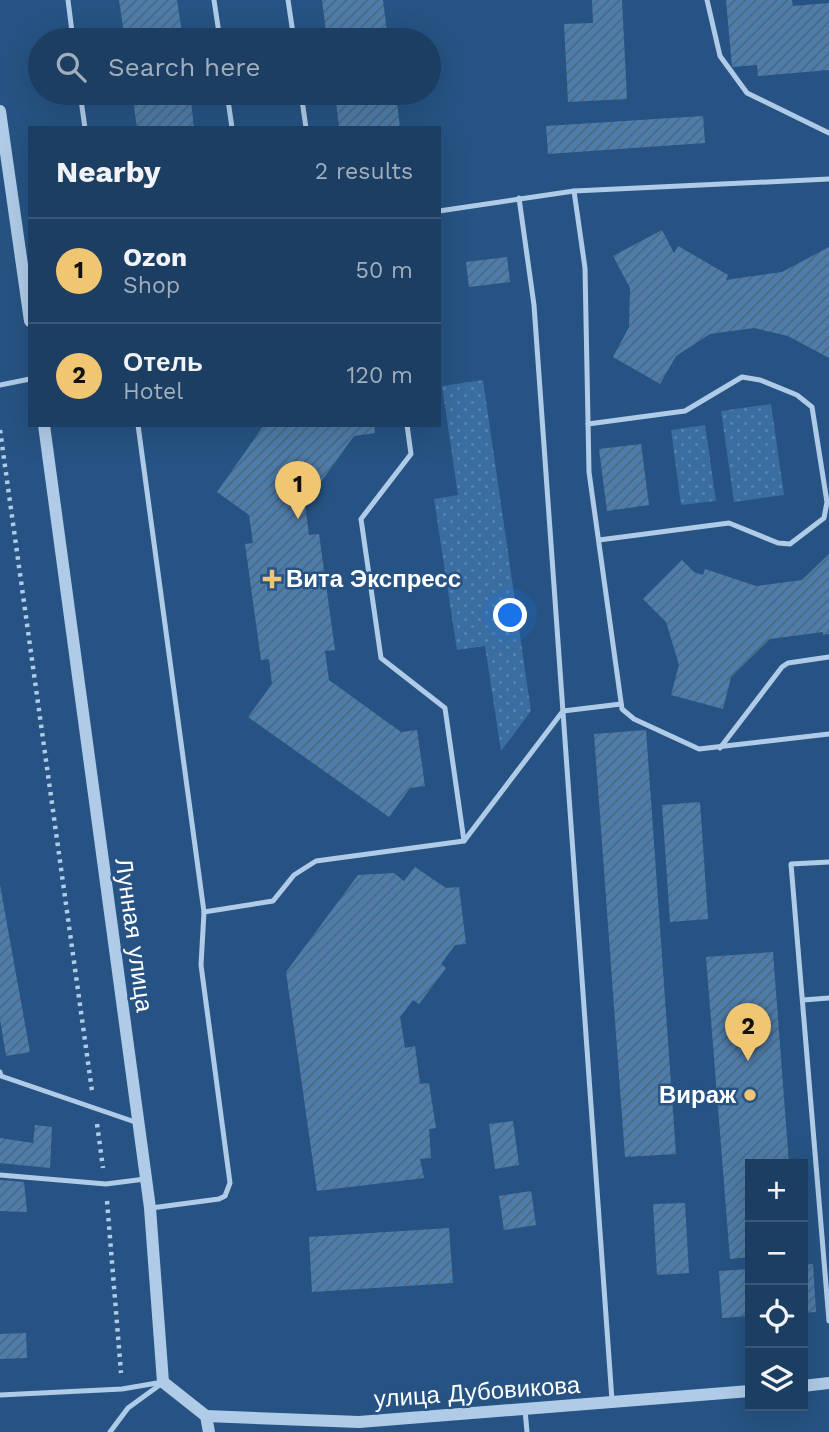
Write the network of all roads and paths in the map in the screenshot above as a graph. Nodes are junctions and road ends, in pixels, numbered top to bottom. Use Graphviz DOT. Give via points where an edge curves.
graph roads {
  1 [pos="68,0"];
  2 [pos="214,0"];
  3 [pos="288,0"];
  4 [pos="707,0"];
  5 [pos="72,28"];
  6 [pos="218,28"];
  7 [pos="292,28"];
  8 [pos="82,105"];
  9 [pos="229,105"];
  10 [pos="303,105"];
  11 [pos="0,111"];
  12 [pos="85,126"];
  13 [pos="232,126"];
  14 [pos="306,126"];
  15 [pos="829,133"];
  16 [pos="829,179"];
  17 [pos="574,191"];
  18 [pos="519,198"];
  19 [pos="441,211"];
  20 [pos="28,307"];
  21 [pos="28,379"];
  22 [pos="0,385"];
  23 [pos="588,424"];
  24 [pos="44,427"];
  25 [pos="138,427"];
  26 [pos="407,427"];
  27 [pos="0,430"];
  28 [pos="598,540"];
  29 [pos="829,657"];
  30 [pos="621,704"];
  31 [pos="563,711"];
  32 [pos="829,733"];
  33 [pos="720,748"];
  34 [pos="464,841"];
  35 [pos="829,862"];
  36 [pos="204,912"];
  37 [pos="829,998"];
  38 [pos="803,1000"];
  39 [pos="0,1075"];
  40 [pos="95,1110"];
  41 [pos="138,1123"];
  42 [pos="0,1175"];
  43 [pos="145,1179"];
  44 [pos="106,1184"];
  45 [pos="150,1208"];
  46 [pos="829,1321"];
  47 [pos="163,1382"];
  48 [pos="829,1383"];
  49 [pos="808,1385"];
  50 [pos="122,1389"];
  51 [pos="745,1391"];
  52 [pos="0,1395"];
  53 [pos="612,1403"];
  54 [pos="525,1409"];
  55 [pos="206,1416"];
  56 [pos="359,1427"];
  57 [pos="110,1432"];
  58 [pos="209,1432"];
  59 [pos="527,1432"];
  1 -- 5 [label="lane"];
  2 -- 6 [label="lane"];
  3 -- 7 [label="lane"];
  4 -- 15 [label="lane" via="720,56 747,93"];
  8 -- 12 [label="lane"];
  9 -- 13 [label="lane"];
  10 -- 14 [label="lane"];
  11 -- 20 [label="street"];
  16 -- 17 [label="lane"];
  17 -- 18 [label="lane"];
  17 -- 23 [label="lane" via="585,268"];
  18 -- 19 [label="lane"];
  18 -- 31 [label="lane" via="534,305"];
  21 -- 22 [label="lane"];
  23 -- 28 [label="lane"];
  23 -- 28 [label="lane" via="685,411 742,377 760,380 813,407 827,502 824,517 790,544 729,523"];
  24 -- 41 [label="street, Лунная улица"];
  25 -- 36 [label="lane"];
  26 -- 34 [label="lane" via="411,454 361,519 380,658 446,708"];
  27 -- 40 [label="path"];
  28 -- 30 [label="lane"];
  29 -- 33 [label="lane" via="782,667"];
  30 -- 31 [label="lane"];
  30 -- 33 [label="lane" via="627,715 688,745"];
  31 -- 34 [label="lane"];
  31 -- 53 [label="lane"];
  32 -- 33 [label="lane"];
  34 -- 36 [label="lane" via="316,861 294,875 272,901"];
  35 -- 38 [label="lane" via="791,864"];
  36 -- 45 [label="lane" via="201,965 229,1190 219,1199"];
  37 -- 38 [label="lane"];
  38 -- 46 [label="lane"];
  39 -- 40 [label="lane"];
  40 -- 41 [label="lane"];
  40 -- 44 [label="path"];
  41 -- 43 [label="street, Лунная улица"];
  42 -- 44 [label="lane"];
  43 -- 44 [label="lane"];
  43 -- 45 [label="street, Лунная улица"];
  44 -- 50 [label="path"];
  45 -- 47 [label="street, Лунная улица"];
  47 -- 50 [label="lane"];
  47 -- 55 [label="street"];
  47 -- 57 [label="lane" via="128,1408"];
  48 -- 49 [label="street"];
  50 -- 52 [label="lane"];
  51 -- 53 [label="street, улица Дубовикова"];
  53 -- 54 [label="street, улица Дубовикова"];
  54 -- 56 [label="street, улица Дубовикова"];
  54 -- 59 [label="lane"];
  55 -- 56 [label="street, улица Дубовикова"];
  55 -- 58 [label="street"];
}
